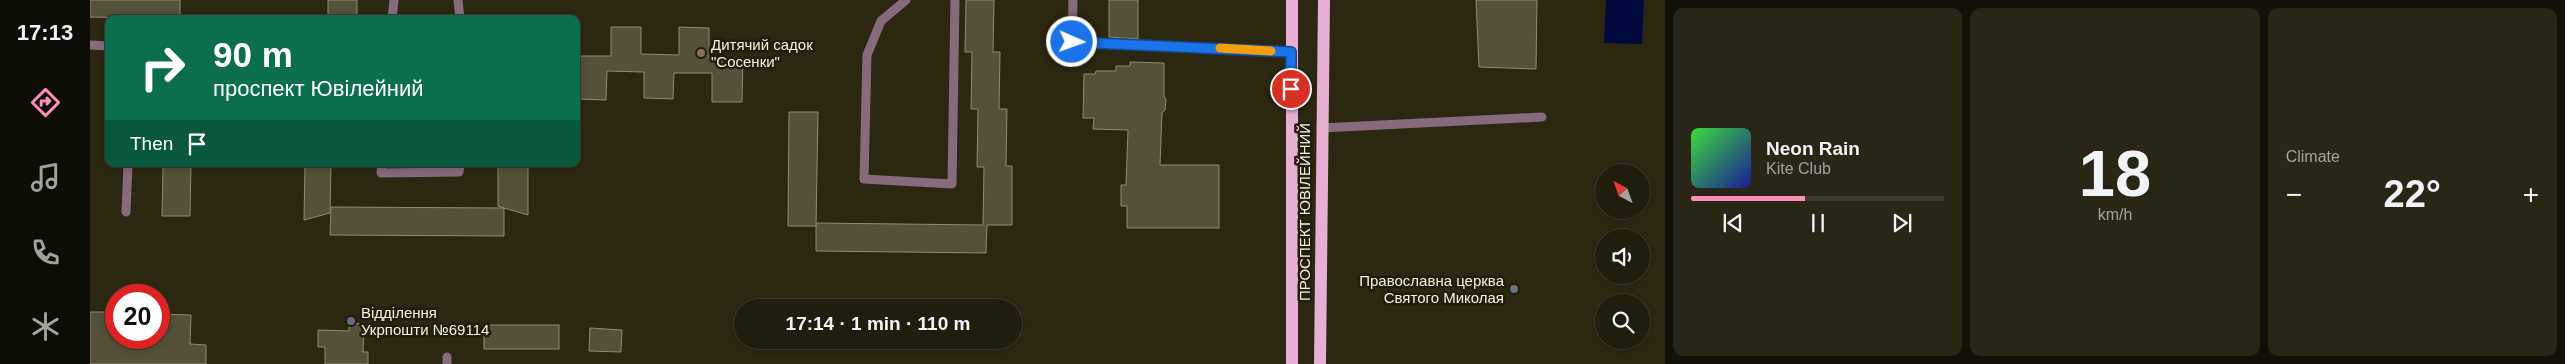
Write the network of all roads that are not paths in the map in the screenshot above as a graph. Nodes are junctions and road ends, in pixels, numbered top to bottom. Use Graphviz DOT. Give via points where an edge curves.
graph roads {
  1 [pos="394,0"];
  2 [pos="458,0"];
  3 [pos="906,0"];
  4 [pos="955,0"];
  5 [pos="1073,0"];
  6 [pos="1292,0"];
  7 [pos="1324,0"];
  8 [pos="392,15"];
  9 [pos="460,15"];
  10 [pos="90,45"];
  11 [pos="105,46"];
  12 [pos="1291,52"];
  13 [pos="1542,117"];
  14 [pos="1321,128"];
  15 [pos="128,167"];
  16 [pos="382,167"];
  17 [pos="460,167"];
  18 [pos="126,212"];
  19 [pos="1292,364"];
  20 [pos="1320,364"];
  1 -- 8 [label="lane"];
  2 -- 9 [label="lane"];
  3 -- 4 [label="lane" via="881,21 866,56 864,179 952,184"];
  5 -- 12 [label="lane" via="1072,42"];
  6 -- 12 [label="main road, ПРОСПЕКТ ЮВІЛЕЙНИЙ"];
  7 -- 14 [label="main road, ПРОСПЕКТ ЮВІЛЕЙНИЙ"];
  10 -- 11 [label="lane"];
  12 -- 19 [label="main road, ПРОСПЕКТ ЮВІЛЕЙНИЙ"];
  13 -- 14 [label="lane"];
  14 -- 20 [label="main road, ПРОСПЕКТ ЮВІЛЕЙНИЙ"];
  15 -- 18 [label="lane"];
  16 -- 17 [label="lane" via="381,173 459,172"];
}
